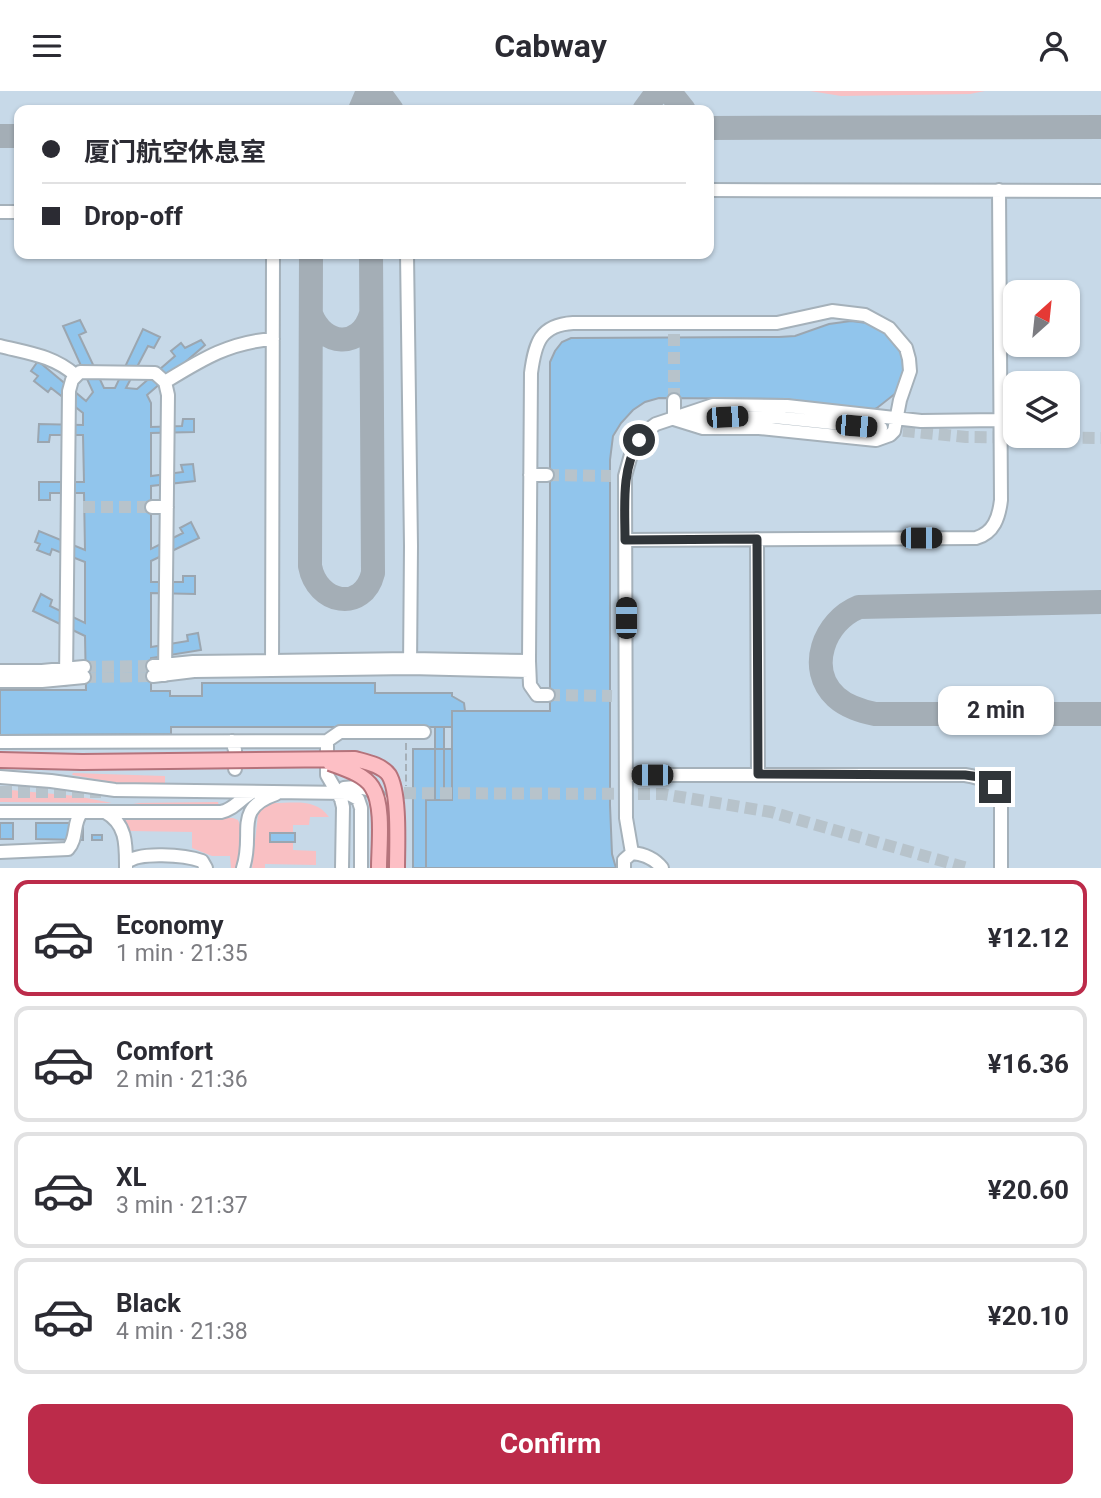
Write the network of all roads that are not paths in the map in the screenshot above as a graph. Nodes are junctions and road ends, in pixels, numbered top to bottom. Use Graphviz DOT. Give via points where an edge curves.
graph roads {
  1 [pos="714,190"];
  2 [pos="999,190"];
  3 [pos="1101,191"];
  4 [pos="273,259"];
  5 [pos="407,259"];
  6 [pos="273,339"];
  7 [pos="0,346"];
  8 [pos="75,375"];
  9 [pos="164,382"];
  10 [pos="674,400"];
  11 [pos="898,418"];
  12 [pos="674,419"];
  13 [pos="1000,420"];
  14 [pos="881,428"];
  15 [pos="530,475"];
  16 [pos="547,475"];
  17 [pos="611,476"];
  18 [pos="625,476"];
  19 [pos="68,507"];
  20 [pos="83,507"];
  21 [pos="152,507"];
  22 [pos="167,507"];
  23 [pos="757,539"];
  24 [pos="625,540"];
  25 [pos="410,664"];
  26 [pos="272,666"];
  27 [pos="529,666"];
  28 [pos="0,671"];
  29 [pos="84,672"];
  30 [pos="66,674"];
  31 [pos="0,681"];
  32 [pos="548,695"];
  33 [pos="612,696"];
  34 [pos="626,696"];
  35 [pos="424,731"];
  36 [pos="232,741"];
  37 [pos="299,741"];
  38 [pos="327,741"];
  39 [pos="0,742"];
  40 [pos="0,760"];
  41 [pos="322,760"];
  42 [pos="235,769"];
  43 [pos="300,769"];
  44 [pos="758,774"];
  45 [pos="626,775"];
  46 [pos="0,777"];
  47 [pos="253,792"];
  48 [pos="283,792"];
  49 [pos="337,792"];
  50 [pos="0,812"];
  51 [pos="82,812"];
  52 [pos="105,812"];
  53 [pos="0,852"];
  54 [pos="632,853"];
  55 [pos="126,866"];
  56 [pos="206,868"];
  57 [pos="243,868"];
  58 [pos="342,868"];
  59 [pos="361,868"];
  60 [pos="379,868"];
  61 [pos="388,868"];
  62 [pos="397,868"];
  63 [pos="624,868"];
  64 [pos="662,868"];
  65 [pos="1001,868"];
  1 -- 2 [label="lane"];
  2 -- 3 [label="lane"];
  2 -- 13 [label="lane"];
  4 -- 6 [label="lane"];
  5 -- 25 [label="lane"];
  6 -- 9 [label="lane" via="230,346"];
  6 -- 26 [label="lane"];
  7 -- 8 [label="lane" via="51,358"];
  8 -- 9 [label="lane" via="155,373"];
  8 -- 19 [label="lane" via="69,391"];
  9 -- 22 [label="lane" via="168,395"];
  10 -- 12 [label="lane"];
  11 -- 12 [label="lane" via="754,404 713,405"];
  11 -- 12 [label="lane" via="890,435 876,440 759,428 713,429"];
  11 -- 13 [label="lane"];
  11 -- 15 [label="lane" via="909,359 900,339 877,320 844,311 777,323 674,329 561,324 546,331 531,373"];
  12 -- 14 [label="lane" via="774,417"];
  12 -- 18 [label="lane" via="656,424 639,440"];
  13 -- 23 [label="lane" via="1000,512 983,536"];
  15 -- 16 [label="lane"];
  15 -- 27 [label="lane"];
  17 -- 18 [label="lane"];
  18 -- 24 [label="lane"];
  19 -- 20 [label="lane"];
  19 -- 30 [label="lane"];
  21 -- 22 [label="lane"];
  22 -- 26 [label="lane" via="159,670"];
  23 -- 24 [label="lane"];
  23 -- 44 [label="lane"];
  24 -- 34 [label="lane"];
  25 -- 26 [label="lane"];
  25 -- 27 [label="lane"];
  27 -- 32 [label="lane" via="530,685 537,695"];
  28 -- 30 [label="lane"];
  29 -- 30 [label="lane"];
  30 -- 31 [label="lane"];
  33 -- 34 [label="lane"];
  34 -- 45 [label="lane"];
  35 -- 38 [label="lane" via="340,731"];
  36 -- 37 [label="lane"];
  36 -- 39 [label="lane"];
  36 -- 42 [label="lane"];
  37 -- 38 [label="lane"];
  37 -- 43 [label="lane"];
  38 -- 49 [label="lane" via="327,775"];
  40 -- 41 [label="main road, bridge"];
  41 -- 60 [label="main road, bridge" via="359,775 372,786 379,809"];
  41 -- 62 [label="main road, bridge" via="355,759 374,764 389,775 397,817"];
  44 -- 45 [label="lane"];
  44 -- 65 [label="lane" via="980,777 999,793"];
  45 -- 54 [label="lane"];
  46 -- 47 [label="lane" via="115,790"];
  47 -- 48 [label="lane"];
  47 -- 52 [label="lane" via="221,813"];
  48 -- 49 [label="lane"];
  48 -- 57 [label="lane" via="264,798 250,811"];
  49 -- 58 [label="lane" via="342,807"];
  49 -- 59 [label="lane" via="354,795 360,804"];
  49 -- 61 [label="lane" via="362,787 381,798 387,816"];
  50 -- 51 [label="lane"];
  51 -- 52 [label="lane"];
  51 -- 53 [label="lane" via="68,849"];
  52 -- 55 [label="lane" via="124,832"];
  54 -- 63 [label="lane" via="624,860"];
  54 -- 64 [label="lane" via="654,859"];
  55 -- 56 [label="lane" via="136,856 191,857"];
}
